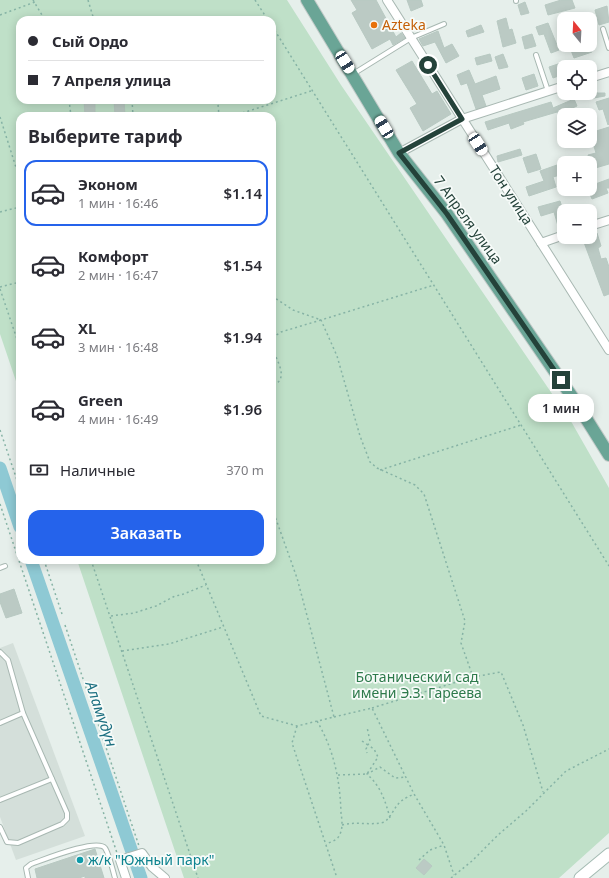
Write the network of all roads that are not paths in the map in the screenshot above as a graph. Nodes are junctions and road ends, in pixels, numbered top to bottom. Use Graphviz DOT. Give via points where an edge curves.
graph roads {
  1 [pos="307,0"];
  2 [pos="387,0"];
  3 [pos="444,24"];
  4 [pos="603,29"];
  5 [pos="411,38"];
  6 [pos="609,48"];
  7 [pos="536,55"];
  8 [pos="609,72"];
  9 [pos="353,74"];
  10 [pos="597,76"];
  11 [pos="557,88"];
  12 [pos="548,91"];
  13 [pos="462,119"];
  14 [pos="399,153"];
  15 [pos="609,220"];
  16 [pos="597,224"];
  17 [pos="557,238"];
  18 [pos="542,243"];
  19 [pos="609,350"];
  20 [pos="609,455"];
  21 [pos="5,566"];
  22 [pos="0,568"];
  23 [pos="0,652"];
  24 [pos="23,713"];
  25 [pos="0,723"];
  26 [pos="52,779"];
  27 [pos="0,800"];
  28 [pos="0,827"];
  29 [pos="609,854"];
  30 [pos="28,878"];
  31 [pos="115,878"];
  32 [pos="126,878"];
  33 [pos="165,878"];
  34 [pos="580,878"];
  1 -- 9 [label="main road, 7 Апреля улица"];
  2 -- 5 [label="street, Тон улица"];
  3 -- 5 [label="lane"];
  4 -- 6 [label="lane"];
  5 -- 9 [label="lane"];
  5 -- 13 [label="street, Тон улица"];
  7 -- 12 [label="lane"];
  8 -- 10 [label="street"];
  9 -- 14 [label="main road, 7 Апреля улица"];
  11 -- 12 [label="street"];
  12 -- 13 [label="street"];
  13 -- 14 [label="street"];
  13 -- 18 [label="street, Тон улица"];
  14 -- 20 [label="main road, 7 Апреля улица" via="447,214"];
  15 -- 16 [label="street"];
  17 -- 18 [label="street"];
  18 -- 19 [label="street, Тон улица"];
  21 -- 22 [label="lane"];
  23 -- 24 [label="lane" via="8,660"];
  24 -- 25 [label="lane"];
  24 -- 26 [label="lane"];
  26 -- 27 [label="lane"];
  26 -- 28 [label="lane" via="67,813 67,819 62,824 18,843 8,842"];
  29 -- 34 [label="main road"];
  30 -- 31 [label="lane" via="26,868 31,864 99,844 105,848"];
  32 -- 33 [label="street" via="120,860 140,854"];
}
